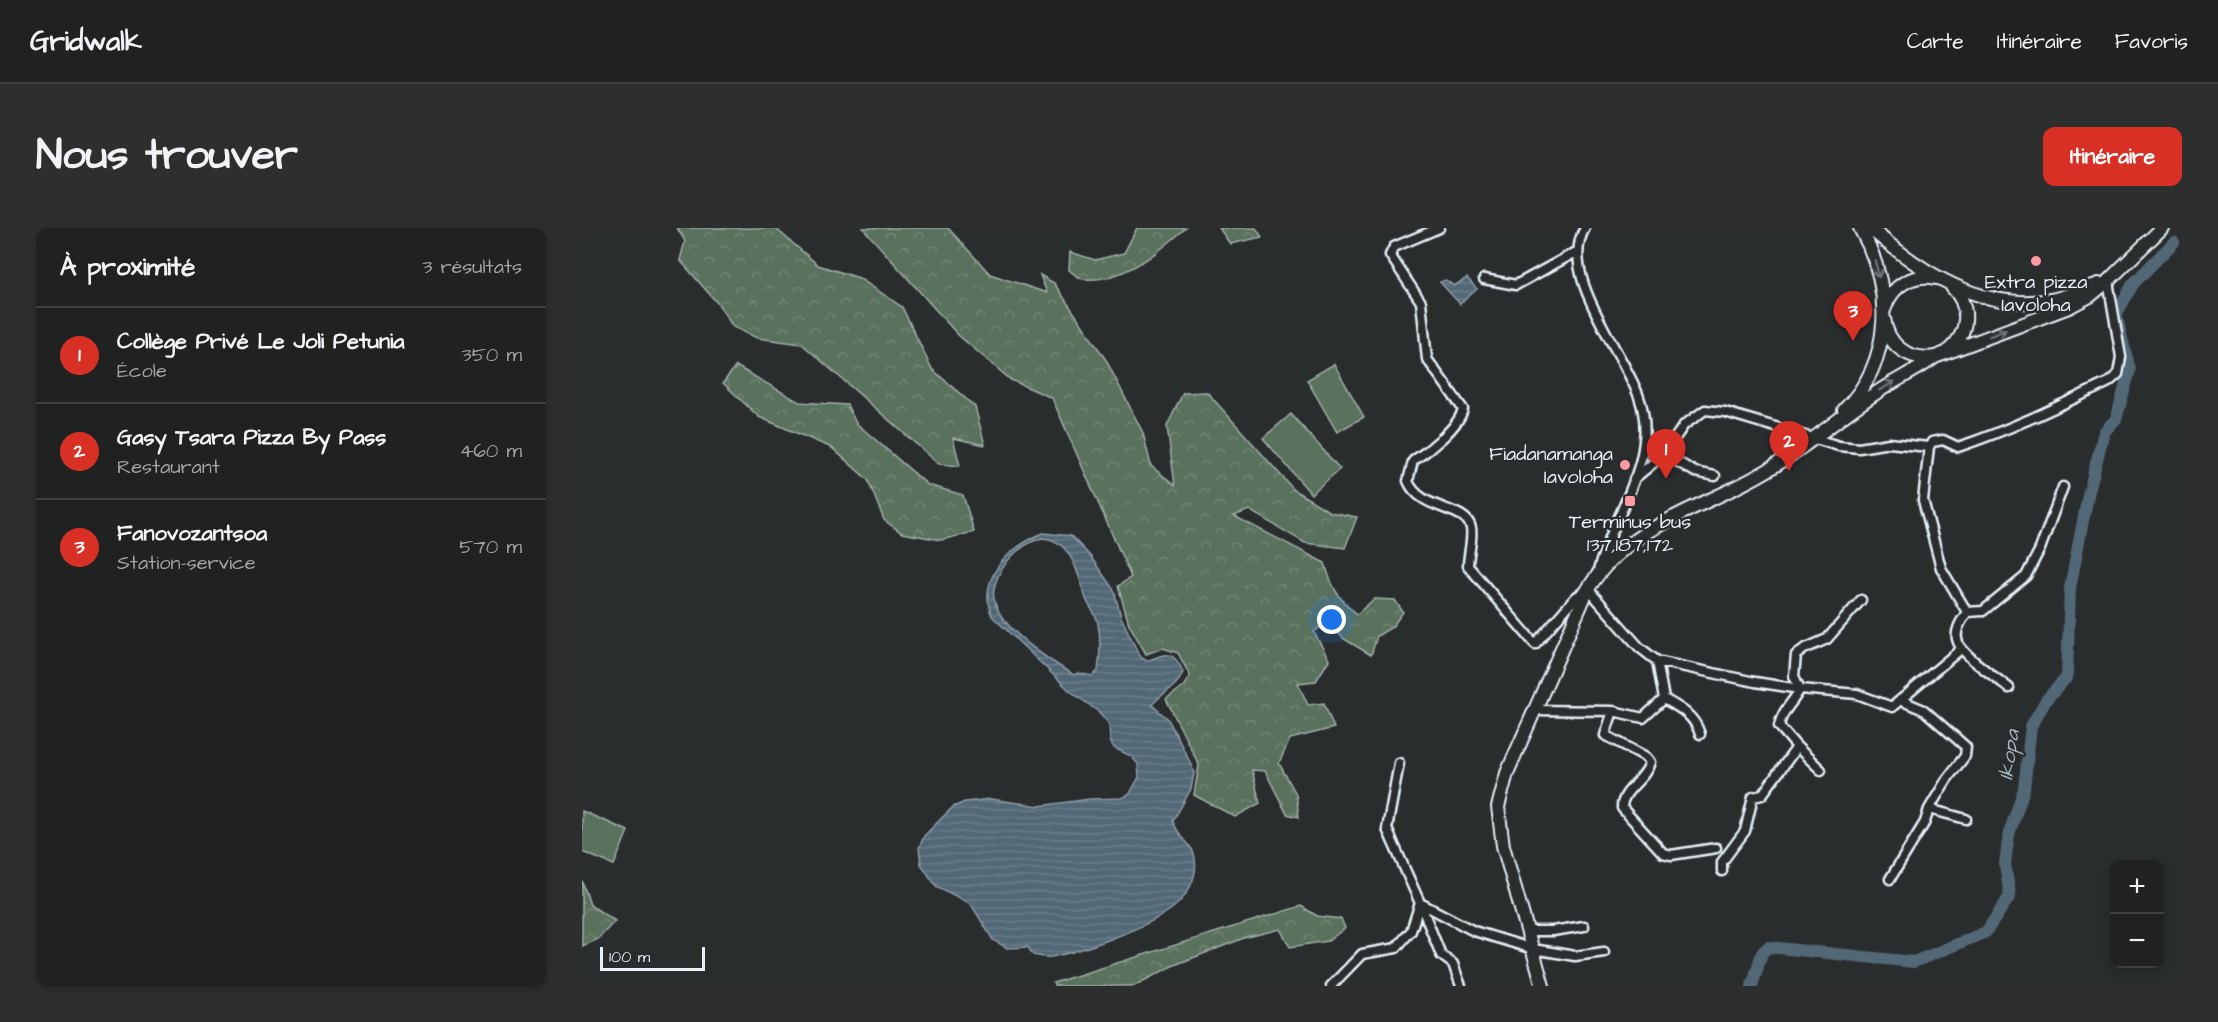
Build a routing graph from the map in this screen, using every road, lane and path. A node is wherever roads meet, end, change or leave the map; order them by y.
1 (1439, 228) edge
2 (1585, 228) edge
3 (1860, 228) edge
4 (1870, 228) edge
5 (2162, 228) edge
6 (1578, 251) junction
7 (1936, 278) junction
8 (1484, 279) dead end
9 (2108, 281) junction
10 (1949, 284) junction
11 (1884, 315) junction
12 (1939, 355) junction
13 (1817, 435) junction
14 (1929, 447) junction
15 (1664, 454) junction
16 (1715, 476) dead end
17 (1634, 479) junction
18 (2063, 488) dead end
19 (1597, 574) junction
20 (1588, 590) junction
21 (1861, 600) dead end
22 (1967, 612) junction
23 (1961, 649) junction
24 (1657, 662) junction
25 (2009, 687) dead end
26 (1800, 689) junction
27 (1664, 699) junction
28 (1900, 700) junction
29 (1534, 710) junction
30 (1613, 711) junction
31 (1700, 734) dead end
32 (1797, 747) junction
33 (1399, 763) dead end
34 (1821, 770) dead end
35 (1929, 809) junction
36 (1966, 819) dead end
37 (1716, 848) dead end
38 (1722, 871) dead end
39 (1890, 879) dead end
40 (1420, 903) junction
41 (1584, 926) dead end
42 (1527, 931) junction
43 (1533, 949) junction
44 (1604, 952) dead end
45 (1331, 986) edge
46 (1461, 986) edge
47 (1543, 986) edge

1 - 20 street
2 - 6 street
3 -> 11 main road
4 - 7 main road
5 - 9 main road
6 - 8 street
6 - 17 street
7 - 10 main road
7 - 11 main road
9 - 10 main road
12 -> 9 main road
9 - 14 street
10 - 12 main road
11 - 12 main road
11 - 13 main road
13 -> 12 main road
13 - 14 street
13 - 15 street
13 - 19 main road
14 - 22 street
15 - 16 street
15 - 17 street
17 - 19 street
18 - 22 street
19 - 20 main road
20 - 24 street
20 - 29 main road
21 - 26 street
22 - 23 street
23 - 25 street
23 - 28 street
24 - 26 street
24 - 27 street
26 - 28 street
26 - 32 street
27 - 30 street
27 - 31 street
28 - 35 street
29 - 30 street
29 - 42 main road
30 - 37 street
32 - 34 street
32 - 38 street
33 - 40 street
35 - 36 street
35 - 39 street
40 - 43 street
40 - 45 street
40 - 46 street
41 - 42 street
42 - 43 main road
43 - 44 street
43 - 47 main road

